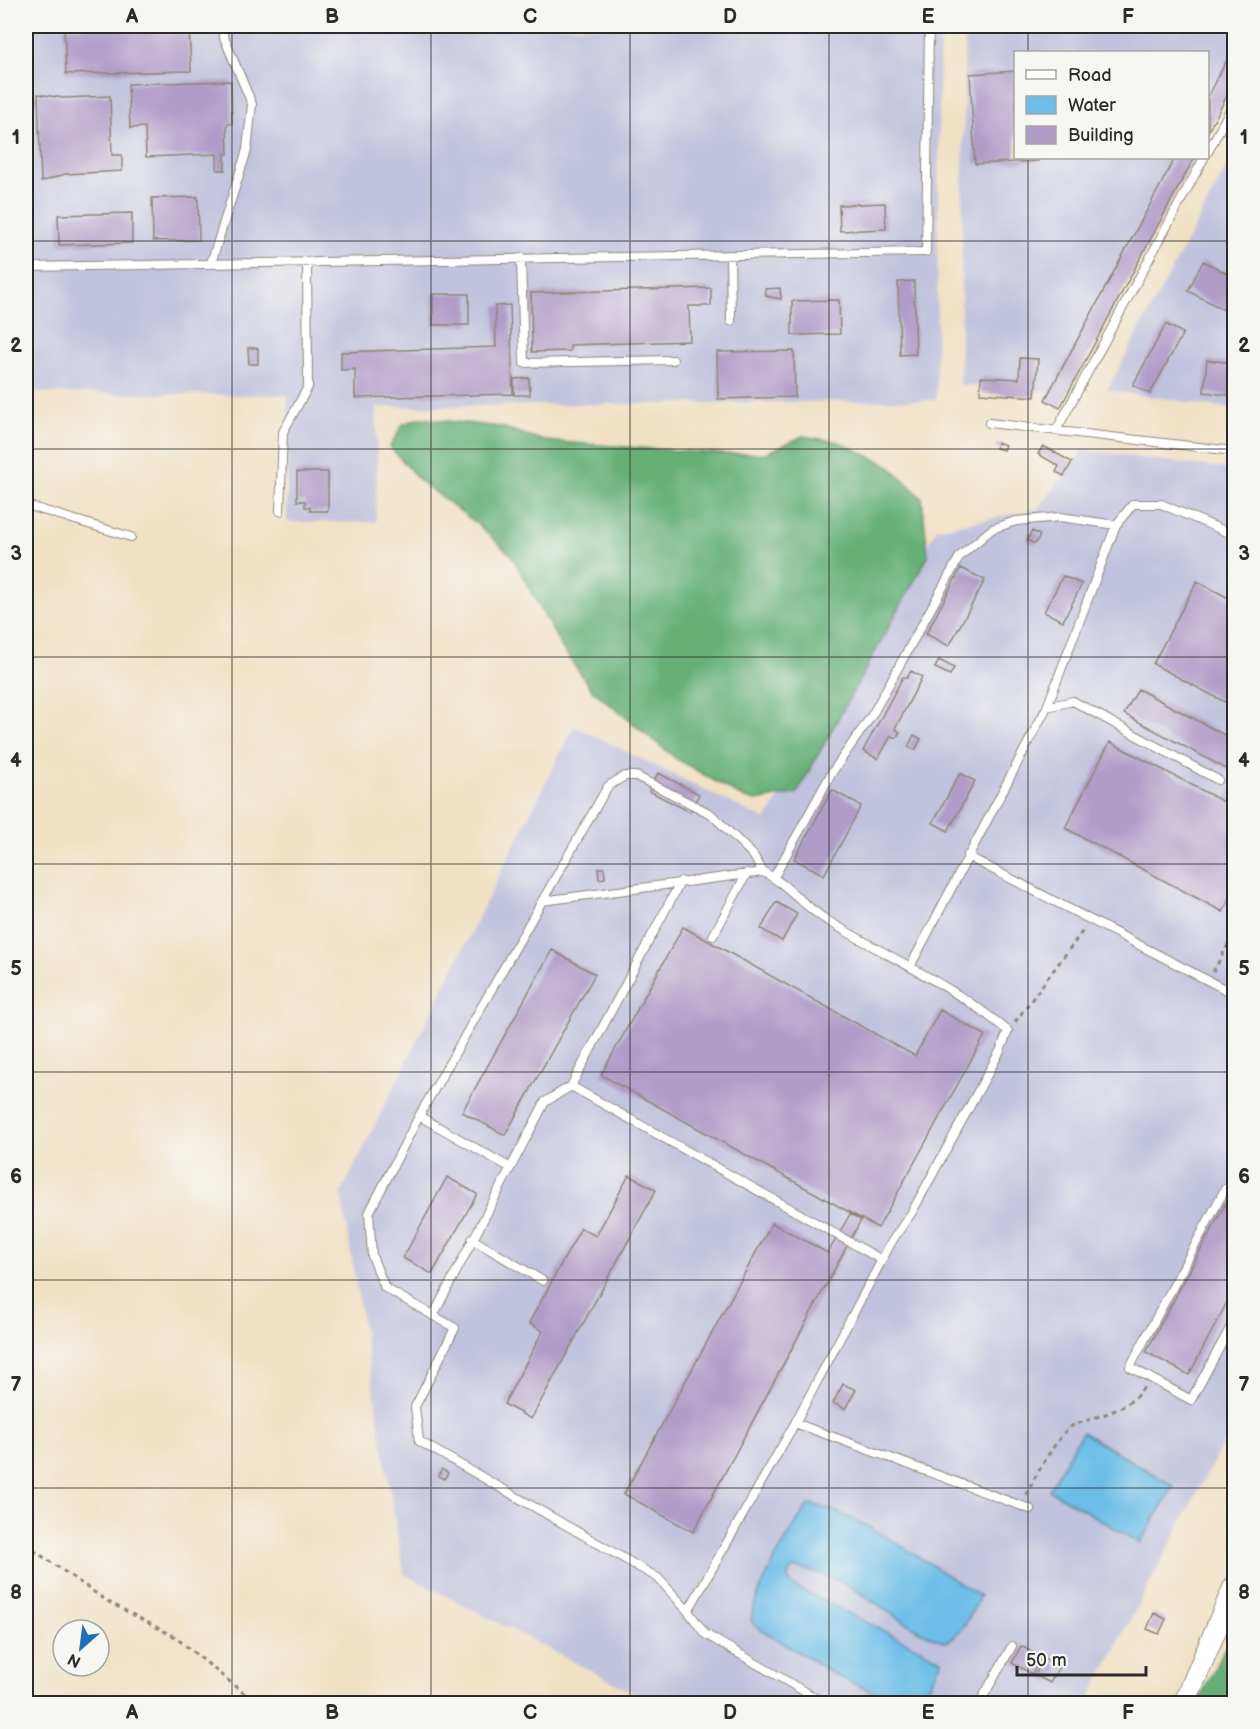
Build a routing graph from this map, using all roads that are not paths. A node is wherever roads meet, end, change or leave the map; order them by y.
1 (222, 26) edge
2 (929, 26) edge
3 (1234, 102) edge
4 (1209, 150) edge
5 (1203, 159) edge
6 (730, 255) junction
7 (521, 258) junction
8 (307, 261) junction
9 (211, 263) junction
10 (26, 267) edge
11 (731, 321) dead end
12 (673, 360) dead end
13 (989, 423) dead end
14 (1057, 429) junction
15 (1234, 451) edge
16 (26, 506) edge
17 (280, 511) dead end
18 (1116, 525) junction
19 (1234, 535) edge
20 (131, 537) dead end
21 (1047, 707) junction
22 (1218, 780) dead end
23 (967, 856) junction
24 (763, 872) junction
25 (747, 873) junction
26 (774, 877) junction
27 (681, 881) junction
28 (542, 901) junction
29 (712, 936) dead end
30 (911, 965) junction
31 (1234, 994) edge
32 (571, 1086) junction
33 (419, 1116) junction
34 (509, 1167) junction
35 (1234, 1194) edge
36 (472, 1239) junction
37 (882, 1260) junction
38 (543, 1281) dead end
39 (433, 1316) junction
40 (1234, 1321) edge
41 (795, 1423) junction
42 (1030, 1509) dead end
43 (1234, 1587) edge
44 (688, 1611) junction
45 (1012, 1646) dead end
46 (826, 1704) edge
47 (980, 1704) edge
48 (1184, 1704) edge

1 - 9 lane
2 - 6 lane
3 - 4 lane
5 - 14 lane
6 - 7 lane
6 - 11 lane
7 - 8 lane
7 - 12 lane
8 - 9 lane
8 - 17 lane
9 - 10 lane
13 - 14 lane
14 - 15 lane
16 - 20 lane
18 - 19 lane
18 - 21 lane
18 - 26 lane
21 - 22 lane
21 - 23 lane
23 - 30 lane
23 - 31 lane
24 - 25 lane
24 - 26 lane
24 - 28 lane
25 - 27 lane
25 - 29 lane
26 - 30 lane
27 - 28 lane
27 - 32 lane
28 - 33 lane
30 - 37 lane
32 - 34 lane
32 - 37 lane
33 - 34 lane
33 - 39 lane
34 - 36 lane
35 - 40 lane
36 - 38 lane
36 - 39 lane
37 - 41 lane
39 - 44 lane
41 - 42 lane
41 - 44 lane
43 - 48 street
44 - 46 lane
45 - 47 lane

